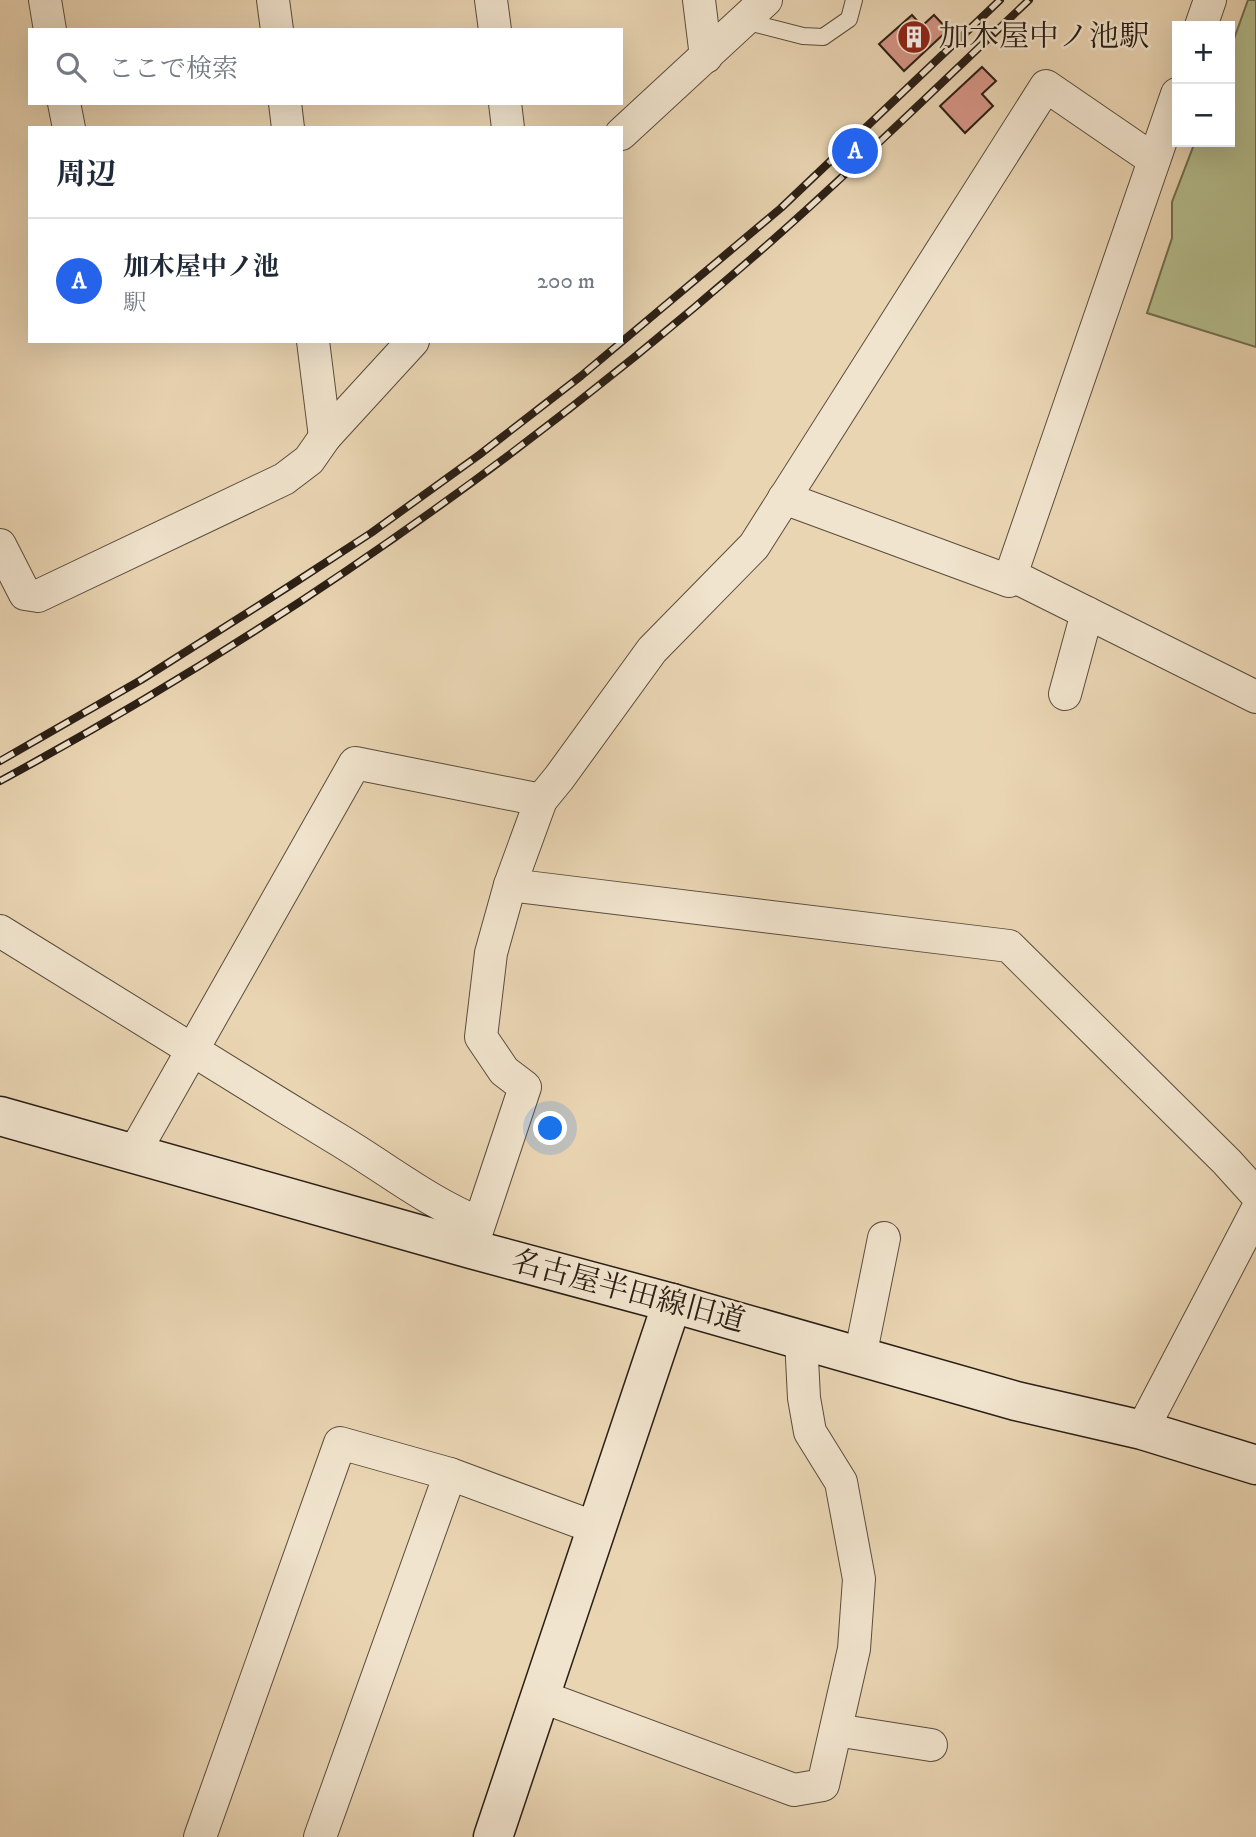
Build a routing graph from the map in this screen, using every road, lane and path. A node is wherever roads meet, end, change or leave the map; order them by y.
1 (45, 0) edge
2 (273, 0) edge
3 (491, 0) edge
4 (699, 0) edge
5 (854, 0) edge
6 (1210, 0) edge
7 (755, 11) edge
8 (1203, 21) edge
9 (50, 28) edge
10 (277, 28) edge
11 (495, 28) edge
12 (706, 57) junction
13 (64, 105) edge
14 (285, 105) edge
15 (505, 105) edge
16 (1172, 108) edge
17 (69, 126) edge
18 (288, 126) edge
19 (508, 126) edge
20 (623, 132) edge
21 (1154, 160) junction
22 (313, 343) edge
23 (412, 343) edge
24 (325, 437) junction
25 (784, 498) junction
26 (0, 545) edge
27 (1009, 580) dead end
28 (1087, 612) junction
29 (1065, 694) dead end
30 (1256, 697) edge
31 (541, 800) junction
32 (510, 885) junction
33 (0, 931) edge
34 (191, 1050) junction
35 (0, 1116) edge
36 (134, 1153) junction
37 (1256, 1194) edge
38 (1256, 1212) edge
39 (475, 1236) junction
40 (884, 1238) dead end
41 (672, 1303) junction
42 (801, 1339) junction
43 (860, 1356) junction
44 (1142, 1430) junction
45 (1256, 1465) edge
46 (450, 1474) junction
47 (596, 1528) junction
48 (540, 1696) junction
49 (836, 1730) junction
50 (931, 1745) dead end
51 (200, 1837) edge
52 (320, 1837) edge
53 (493, 1837) edge

1 - 9 street
2 - 10 street
3 - 11 street
4 - 12 street
5 - 7 lane
6 - 8 street
7 - 12 street
12 - 20 street
13 - 17 street
14 - 18 street
15 - 19 street
16 - 21 street
21 - 25 street
21 - 28 street
22 - 24 street
23 - 24 street
24 - 26 street
25 - 27 street
25 - 31 street
28 - 29 street
28 - 30 street
31 - 32 street
31 - 34 street
32 - 37 street
32 - 39 street
33 - 34 street
34 - 36 street
34 - 39 street
35 - 36 street, 名古屋半田線旧道
36 - 39 street, 名古屋半田線旧道
38 - 44 street
39 - 41 street, 名古屋半田線旧道
40 - 43 street
41 - 42 street, 名古屋半田線旧道
41 - 47 street
42 - 43 street, 名古屋半田線旧道
42 - 49 street
43 - 44 street, 名古屋半田線旧道
44 - 45 street, 名古屋半田線旧道
46 - 47 street
46 - 51 street
46 - 52 street
47 - 48 street
48 - 49 street
48 - 53 street
49 - 50 street

